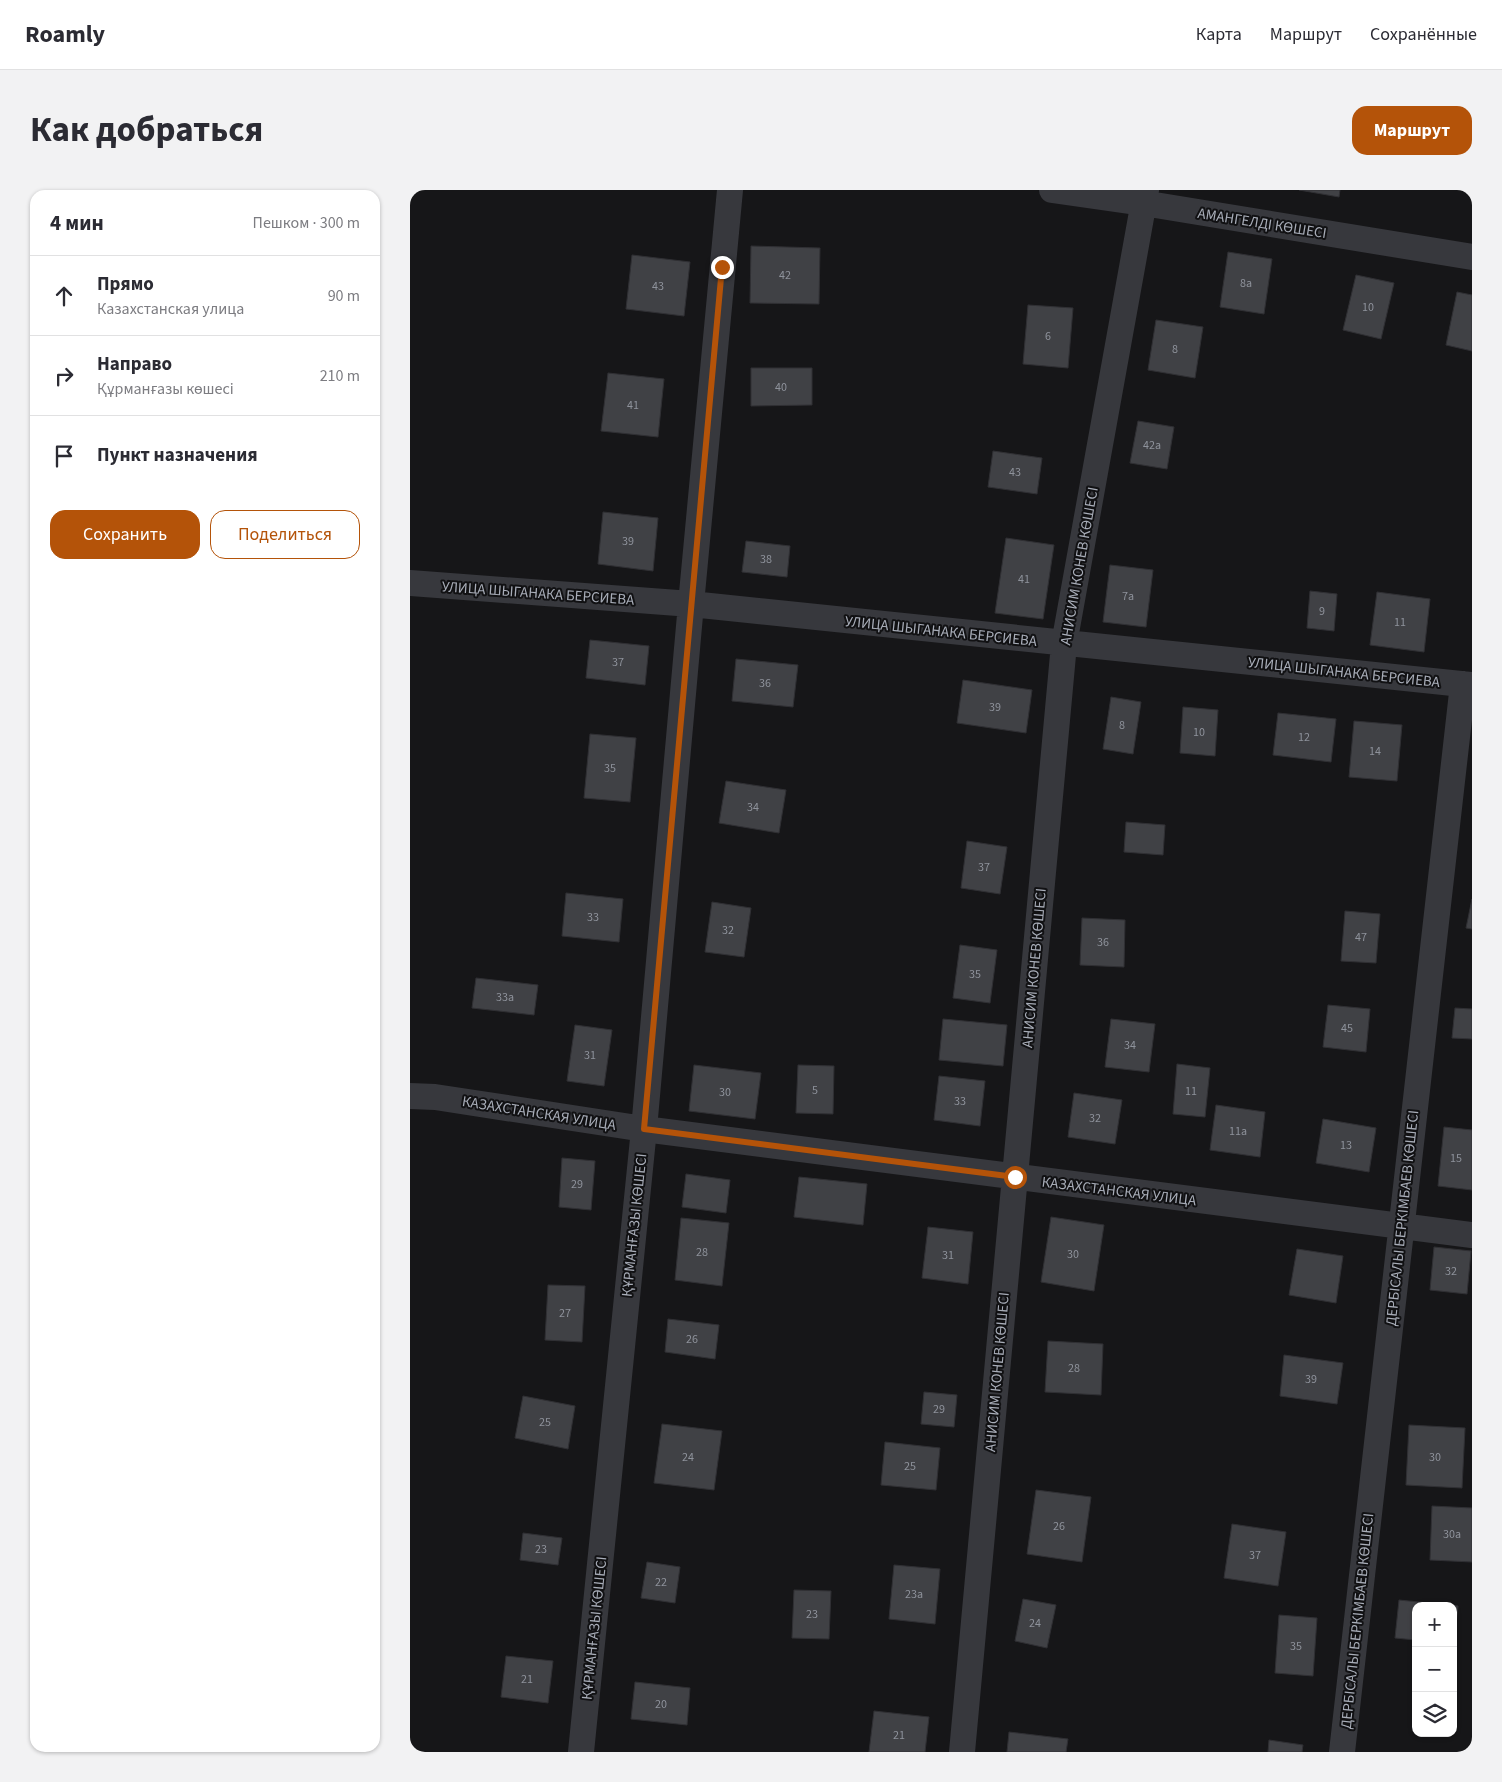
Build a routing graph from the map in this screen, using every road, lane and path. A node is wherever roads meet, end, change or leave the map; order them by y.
1 (730, 190) edge
2 (1052, 190) edge
3 (1144, 197) edge
4 (1472, 257) edge
5 (410, 583) edge
6 (691, 604) junction
7 (1064, 644) junction
8 (1467, 685) edge
9 (410, 1096) edge
10 (644, 1129) junction
11 (1015, 1177) junction
12 (1401, 1227) junction
13 (1472, 1235) edge
14 (581, 1752) edge
15 (962, 1752) edge
16 (1342, 1752) edge

1 - 6 street, ҚҰРМАНҒАЗЫ КӨШЕСІ
2 - 3 street, АМАНГЕЛДІ КӨШЕСІ
3 - 4 street, АМАНГЕЛДІ КӨШЕСІ
3 - 7 street, АНИСИМ КОНЕВ КӨШЕСІ
5 - 6 street, УЛИЦА ШЫГАНАКА БЕРСИЕВА
6 - 7 street, УЛИЦА ШЫГАНАКА БЕРСИЕВА
6 - 10 street, ҚҰРМАНҒАЗЫ КӨШЕСІ
7 - 8 street, УЛИЦА ШЫГАНАКА БЕРСИЕВА
7 - 11 street, АНИСИМ КОНЕВ КӨШЕСІ
8 - 12 street, ДЕРБІСАЛЫ БЕРКІМБАЕВ КӨШЕСІ
9 - 10 street, КАЗАХСТАНСКАЯ УЛИЦА
10 - 11 street, КАЗАХСТАНСКАЯ УЛИЦА
10 - 14 street, ҚҰРМАНҒАЗЫ КӨШЕСІ
11 - 12 street, КАЗАХСТАНСКАЯ УЛИЦА
11 - 15 street, АНИСИМ КОНЕВ КӨШЕСІ
12 - 13 street, КАЗАХСТАНСКАЯ УЛИЦА
12 - 16 street, ДЕРБІСАЛЫ БЕРКІМБАЕВ КӨШЕСІ

